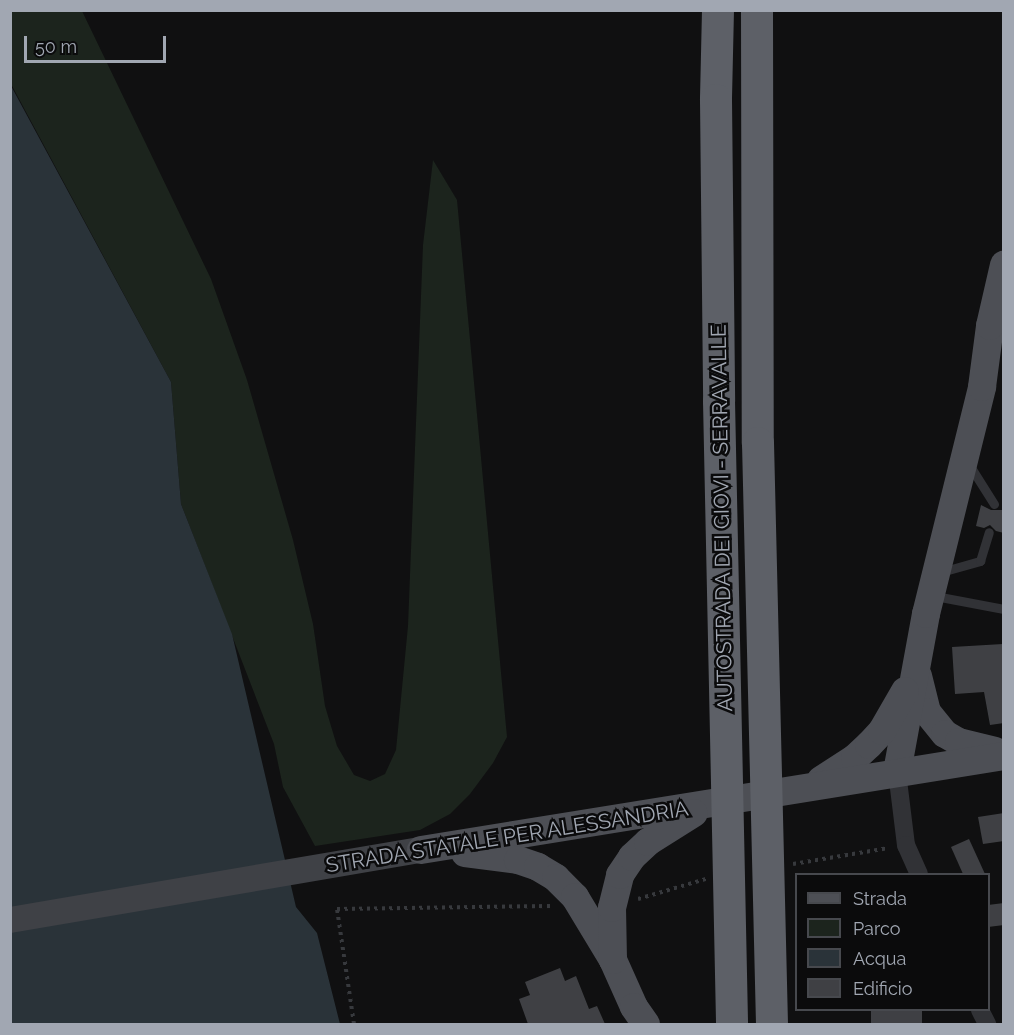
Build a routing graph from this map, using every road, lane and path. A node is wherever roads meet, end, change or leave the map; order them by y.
1 (718, 10) edge
2 (757, 10) edge
3 (1004, 265) edge
4 (1004, 337) edge
5 (982, 387) junction
6 (965, 457) junction
7 (994, 504) dead end
8 (989, 532) dead end
9 (933, 584) junction
10 (1004, 609) edge
11 (917, 668) junction
12 (1004, 754) edge
13 (897, 772) junction
14 (810, 786) junction
15 (710, 804) junction
16 (421, 850) junction
17 (919, 873) edge
18 (555, 906) dead end
19 (10, 920) edge
20 (613, 960) junction
21 (354, 1024) edge
22 (646, 1024) edge
23 (732, 1024) edge
24 (772, 1024) edge

1 - 23 highway, AUTOSTRADA DEI GIOVI - SERRAVALLE
2 - 24 highway, AUTOSTRADA DEI GIOVI - SERRAVALLE
3 - 5 main road
4 - 5 main road
5 - 6 main road
6 - 7 lane
6 - 9 main road
8 - 9 lane
9 - 10 lane
9 - 11 main road
11 - 12 main road
11 - 13 main road
11 - 14 main road
12 - 13 main road, STRADA STATALE PER ALESSANDRIA
13 - 14 main road, STRADA STATALE PER ALESSANDRIA
13 - 17 street
14 - 15 main road, STRADA STATALE PER ALESSANDRIA
15 - 16 main road, STRADA STATALE PER ALESSANDRIA
15 - 20 main road
16 - 19 main road, STRADA STATALE PER ALESSANDRIA
16 - 20 main road
18 - 21 path
20 - 22 main road

